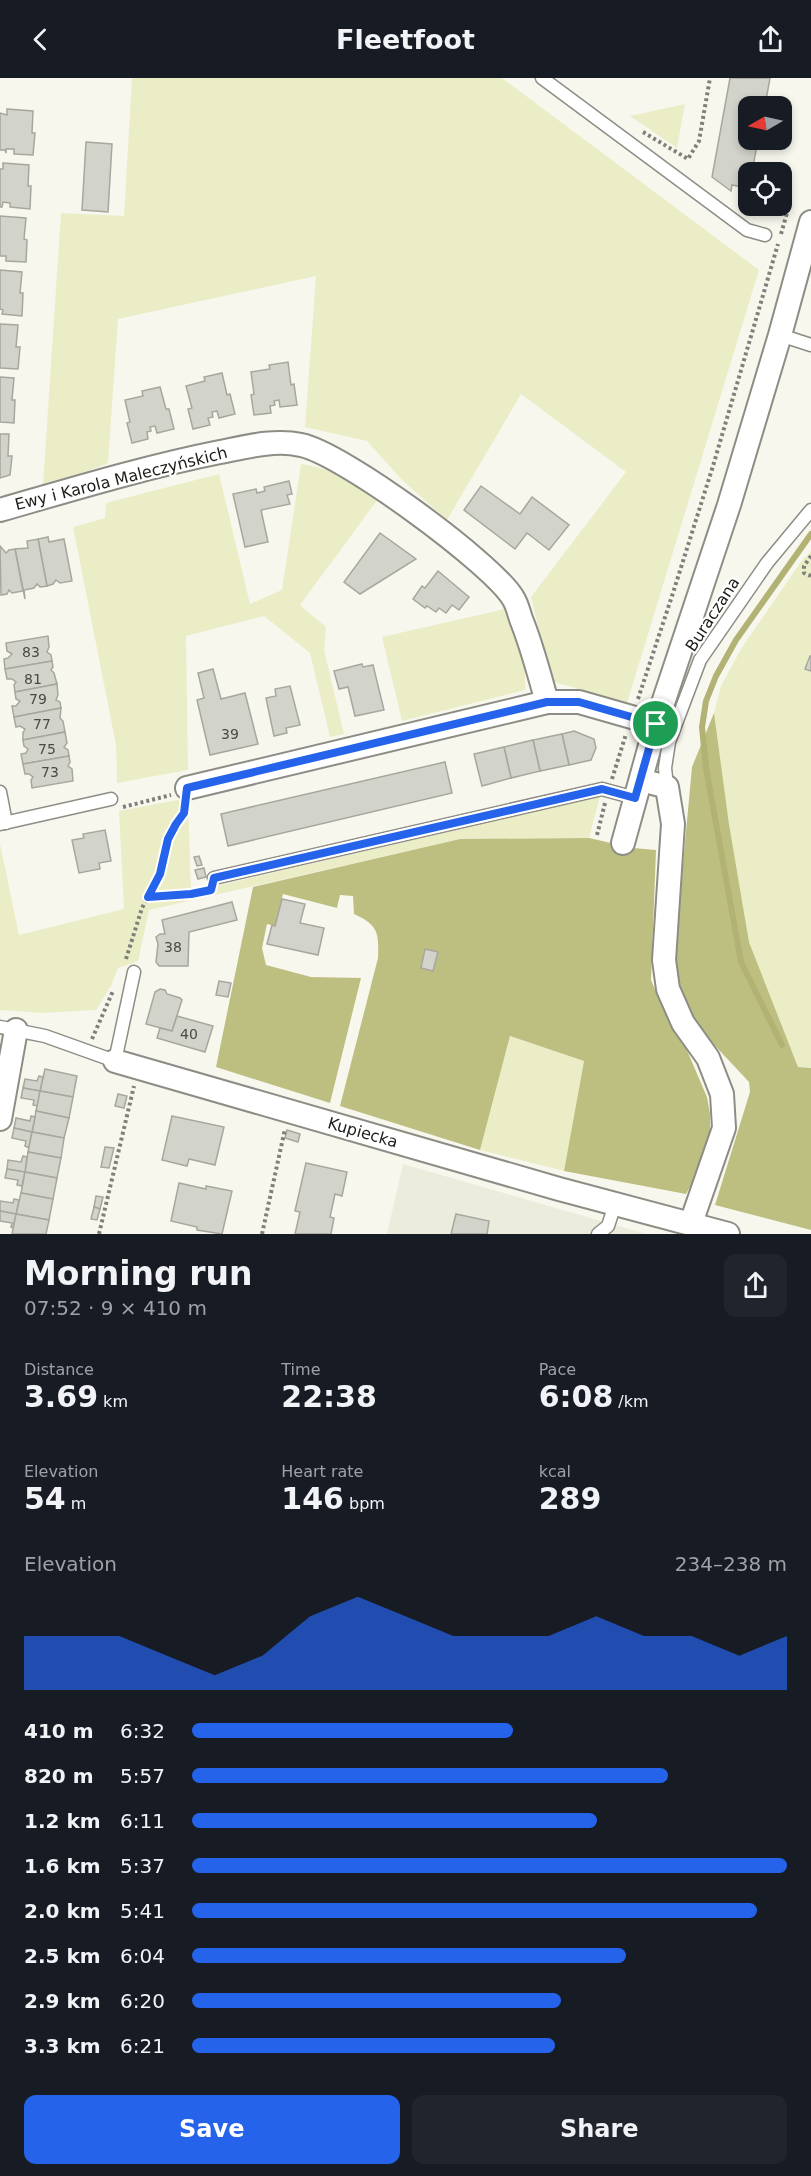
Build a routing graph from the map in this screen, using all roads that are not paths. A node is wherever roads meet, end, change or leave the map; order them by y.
1 (542, 78) edge
2 (811, 222) edge
3 (765, 235) dead end
4 (780, 335) junction
5 (811, 345) edge
6 (0, 510) edge
7 (811, 510) edge
8 (547, 702) junction
9 (656, 724) junction
10 (667, 787) junction
11 (187, 788) road end
12 (638, 789) junction
13 (0, 792) edge
14 (114, 803) road end
15 (3, 823) edge
16 (623, 843) dead end
17 (214, 878) road end
18 (134, 972) dead end
19 (8, 1029) edge
20 (115, 1061) junction
21 (0, 1119) edge
22 (615, 1204) junction
23 (691, 1224) junction
24 (598, 1234) edge
25 (728, 1234) edge

1 - 3 lane
2 - 4 street
4 - 5 lane
4 - 9 street
6 - 8 street, Ewy i Karola Maleczyńskich
7 - 10 lane, Buraczana
8 - 9 street
8 - 11 street
9 - 12 street
10 - 12 street
10 - 23 street
12 - 16 street
12 - 17 lane
13 - 15 lane
14 - 15 lane
18 - 20 lane
19 - 20 lane, Kupiecka
19 - 21 street
20 - 22 street, Kupiecka
22 - 23 street, Kupiecka
22 - 24 lane
23 - 25 street, Kupiecka

